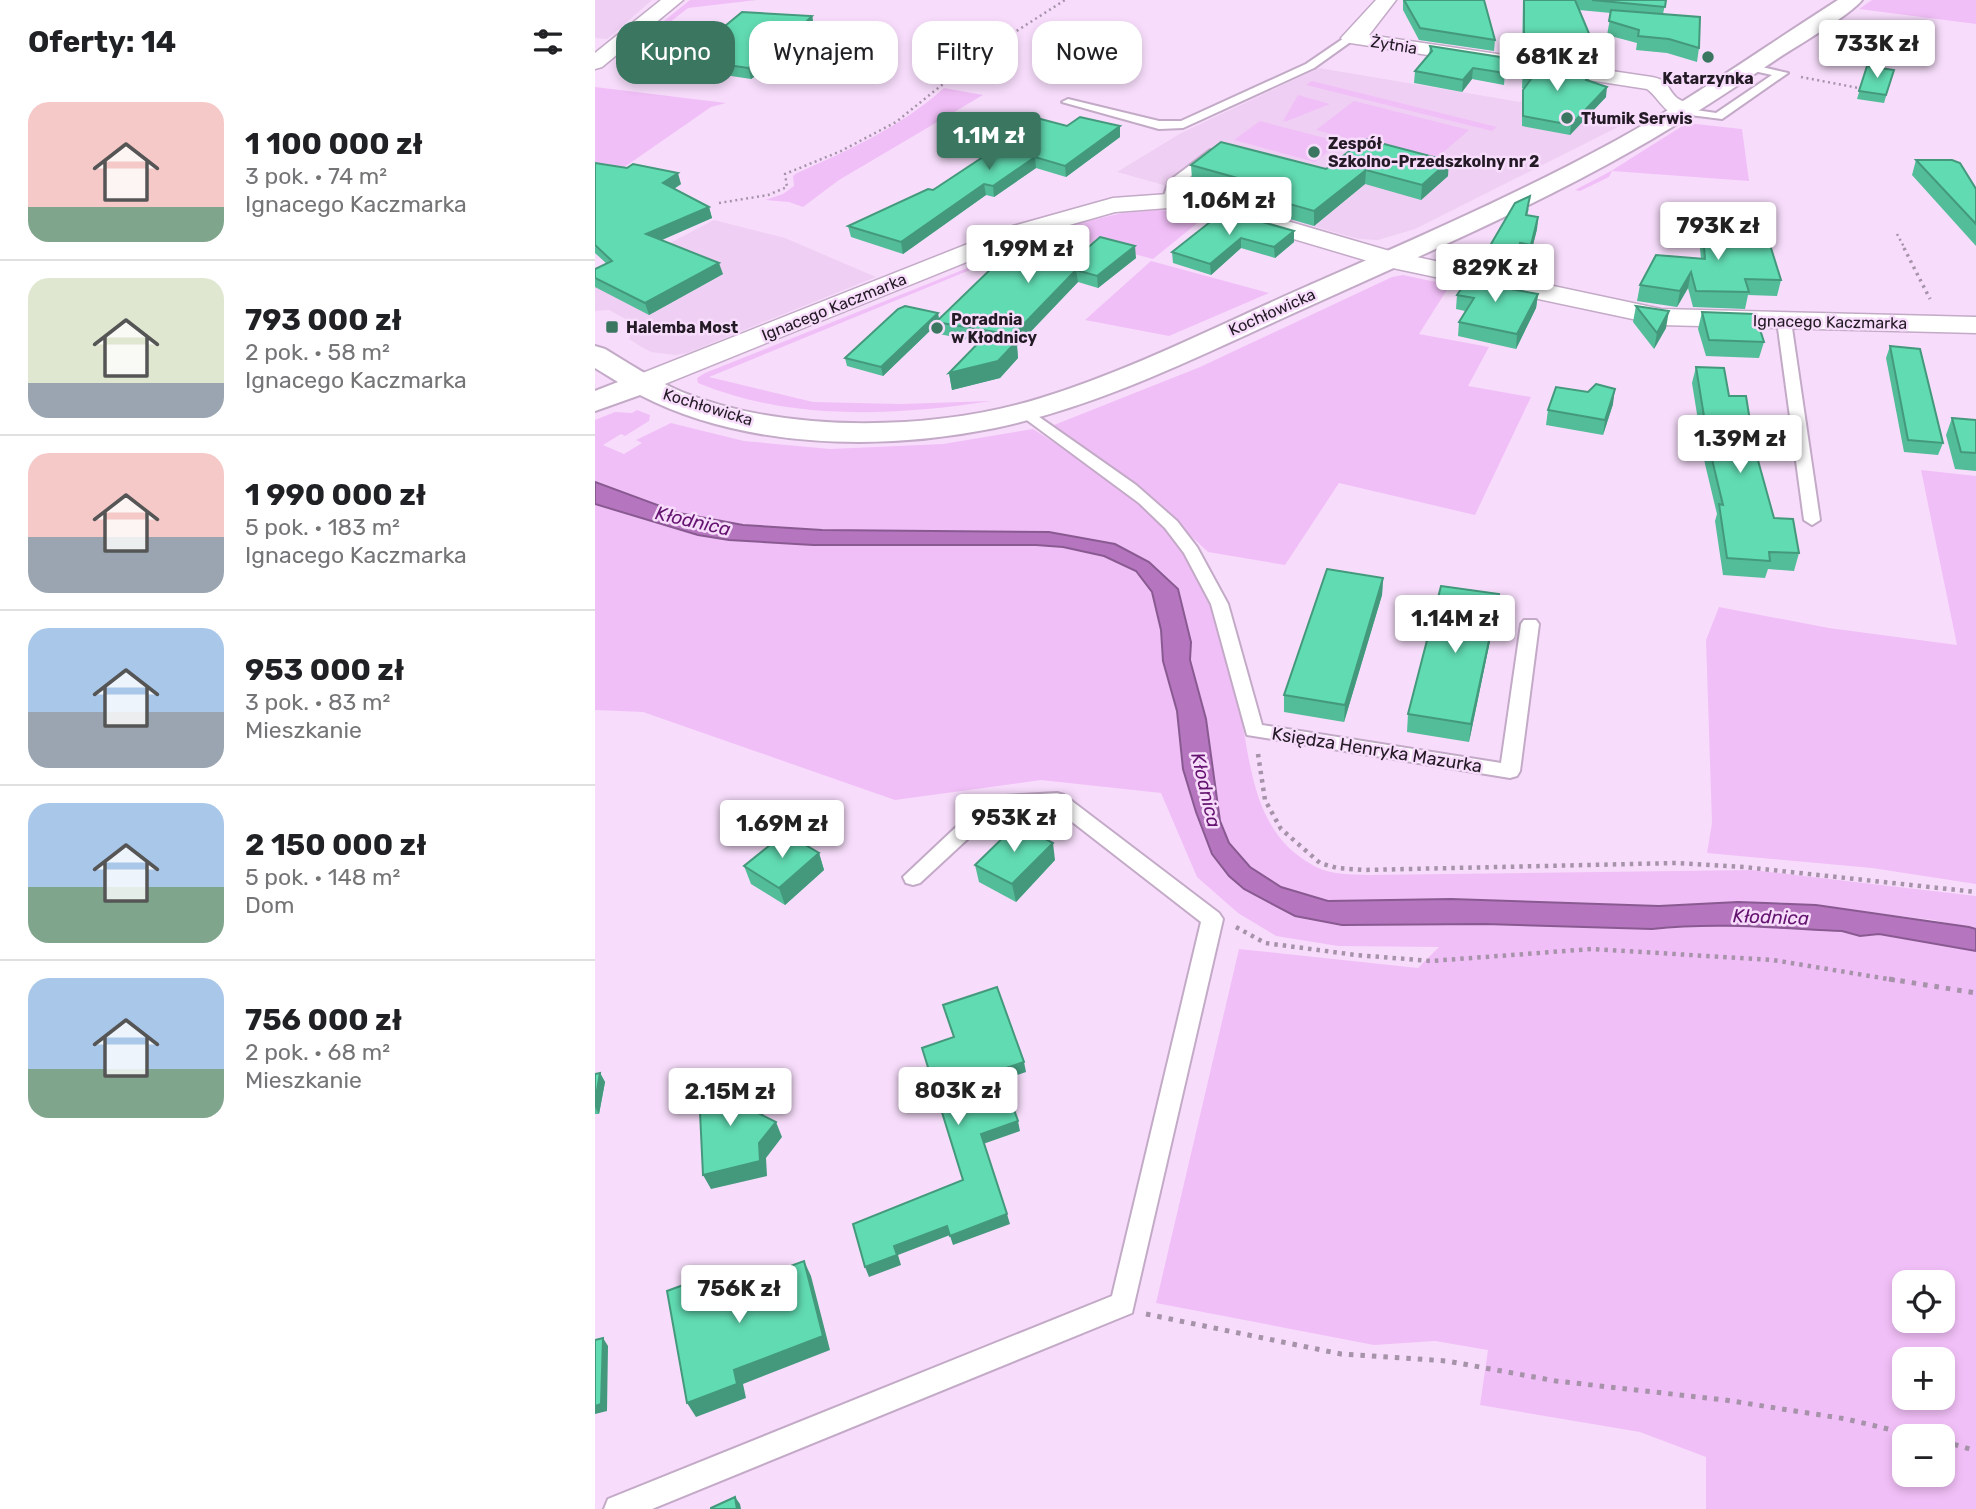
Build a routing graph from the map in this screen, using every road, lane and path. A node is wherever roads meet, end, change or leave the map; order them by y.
1 (673, 0) edge
2 (1065, 0) edge
3 (1386, 0) edge
4 (1852, 0) edge
5 (1351, 38) junction
6 (595, 63) edge
7 (1749, 67) junction
8 (1829, 82) dead end
9 (1867, 89) edge
10 (1068, 102) dead end
11 (1684, 110) junction
12 (1223, 149) edge
13 (1168, 201) junction
14 (719, 203) dead end
15 (1897, 234) dead end
16 (1388, 259) junction
17 (1784, 321) junction
18 (1943, 325) junction
19 (1976, 325) edge
20 (595, 355) edge
21 (639, 384) junction
22 (595, 402) edge
23 (1025, 412) junction
24 (1812, 520) dead end
25 (1529, 624) dead end
26 (1254, 730) junction
27 (913, 877) dead end
28 (1976, 892) edge
29 (1212, 919) junction
30 (1976, 993) edge
31 (1123, 1304) junction
32 (1892, 1430) edge
33 (1955, 1445) edge
34 (1976, 1451) edge
35 (618, 1509) edge

1 - 6 street
2 - 14 path
3 - 5 street, Żytnia
4 - 7 street, Kochłowicka
5 - 10 lane
5 - 11 street, Żytnia
7 - 11 street, Kochłowicka
7 - 11 lane
8 - 9 path
11 - 16 street, Kochłowicka
12 - 13 lane
13 - 16 street, Ignacego Kaczmarka
13 - 21 street, Ignacego Kaczmarka
15 - 18 path
16 - 17 street, Ignacego Kaczmarka
16 - 23 street, Kochłowicka
17 - 18 street, Ignacego Kaczmarka
17 - 24 lane
18 - 19 street, Ignacego Kaczmarka
20 - 21 street, Kochłowicka
21 - 22 street
21 - 23 street, Kochłowicka
23 - 26 lane, Księdza Henryka Mazurka
25 - 26 lane, Księdza Henryka Mazurka
26 - 28 path
27 - 29 lane
29 - 30 path
29 - 31 lane
31 - 32 path
31 - 35 lane
33 - 34 path

